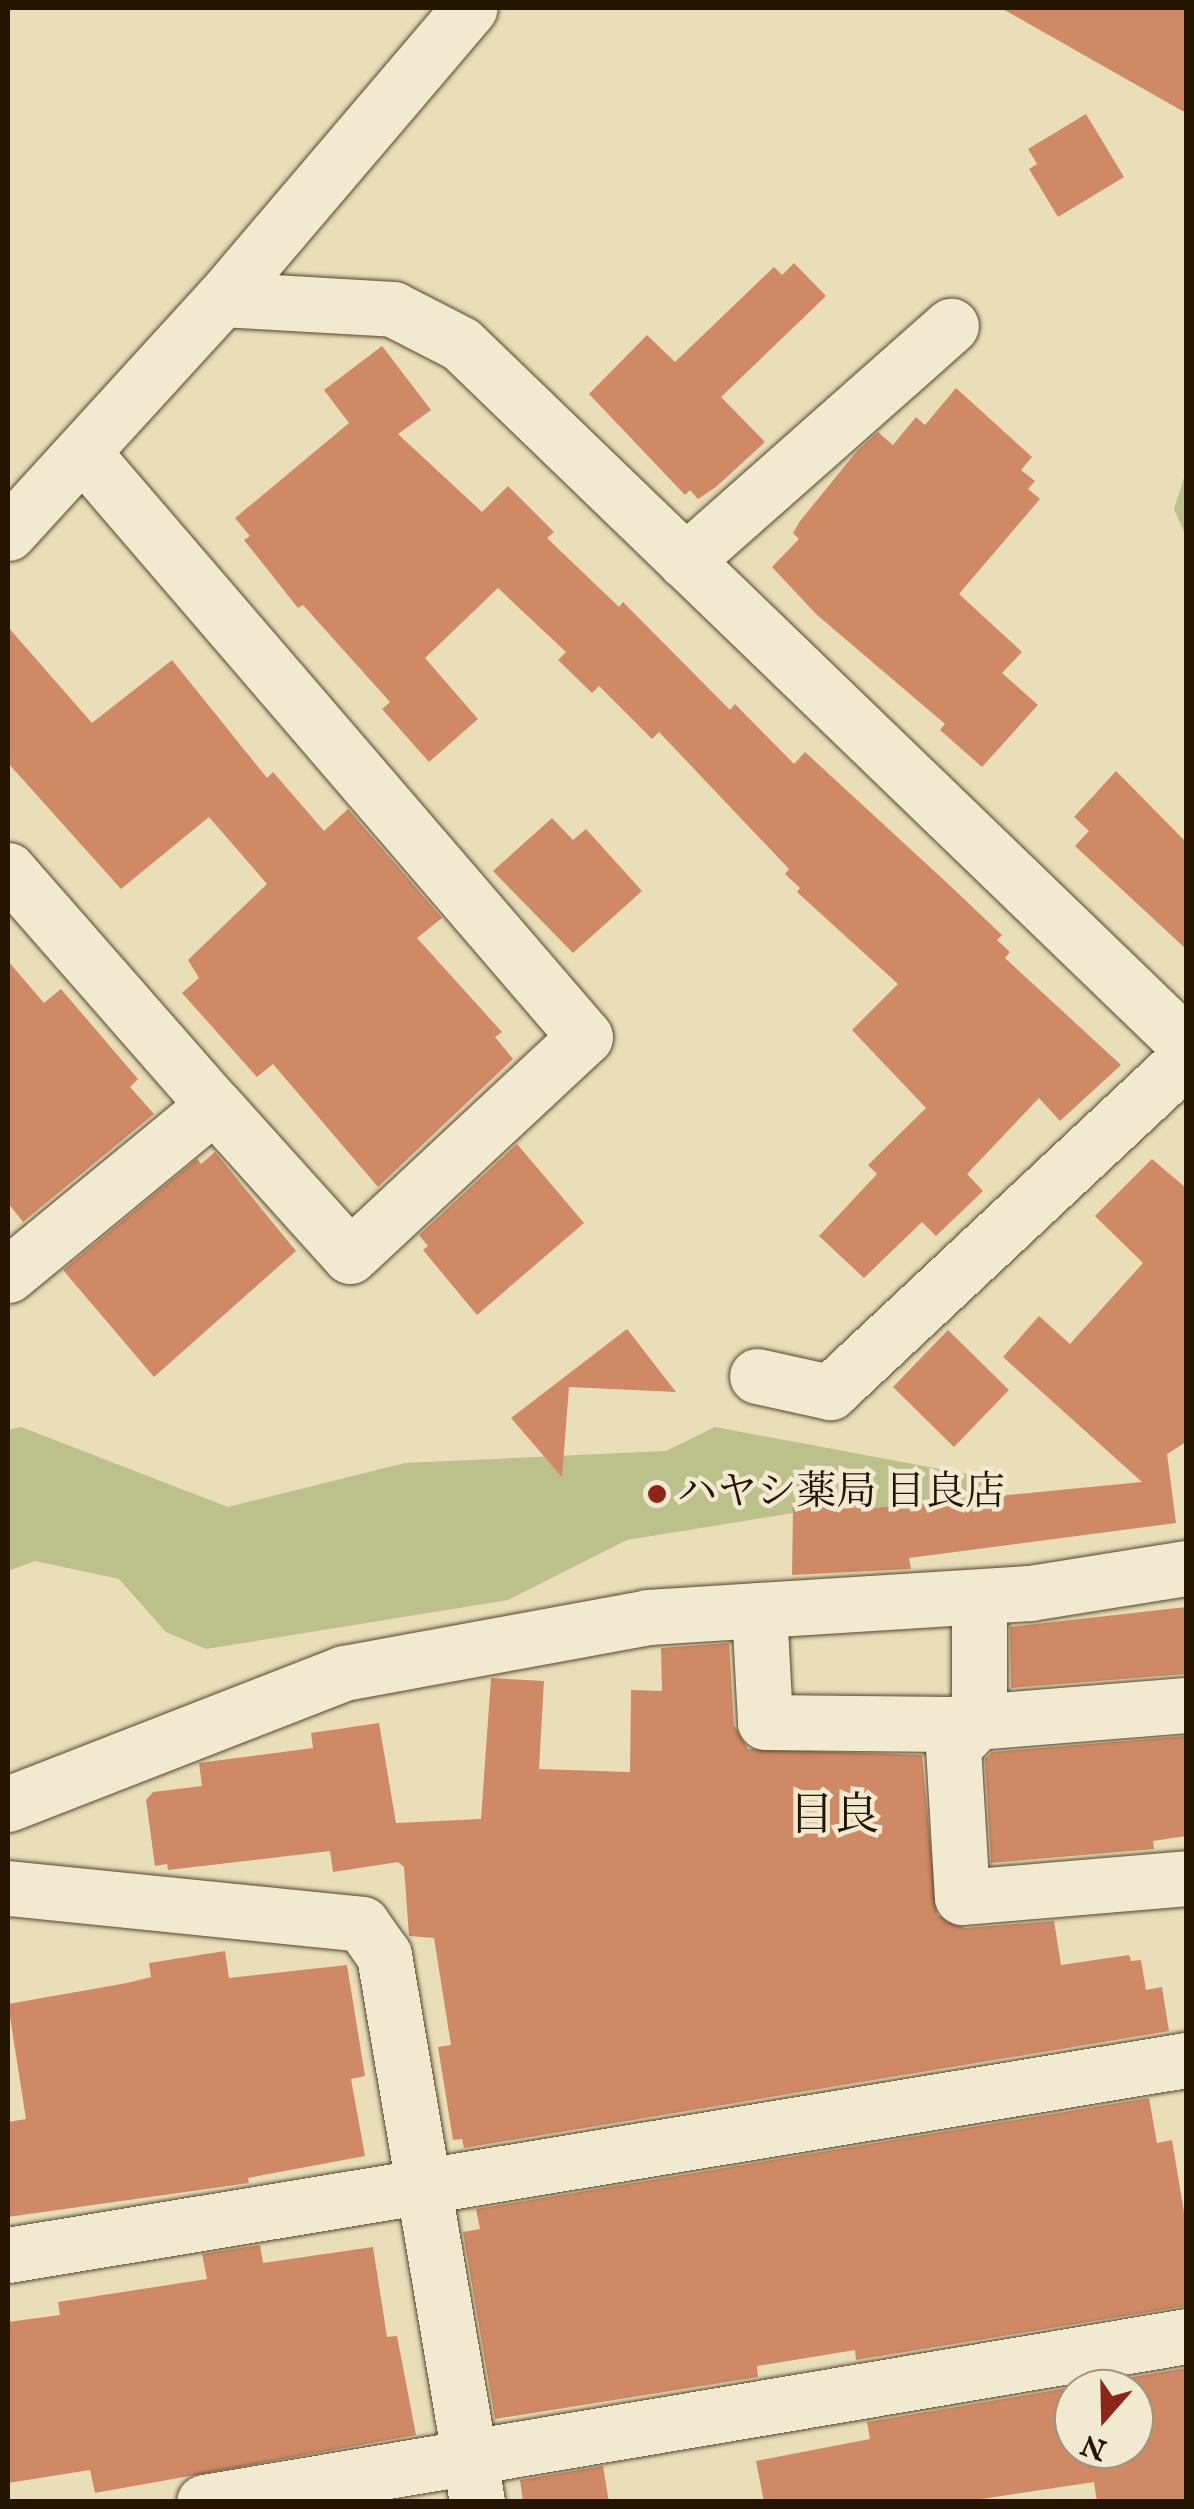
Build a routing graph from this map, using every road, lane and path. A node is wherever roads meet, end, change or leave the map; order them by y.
1 (470, 8) edge
2 (222, 299) junction
3 (951, 326) dead end
4 (84, 454) junction
5 (8, 534) edge
6 (685, 561) junction
7 (8, 870) edge
8 (1186, 1044) edge
9 (1186, 1059) edge
10 (214, 1105) junction
11 (8, 1275) edge
12 (758, 1376) dead end
13 (1186, 1568) edge
14 (979, 1597) junction
15 (758, 1610) junction
16 (1186, 1705) edge
17 (979, 1720) junction
18 (8, 1804) edge
19 (1186, 1878) edge
20 (8, 1888) edge
21 (1186, 2060) edge
22 (421, 2185) junction
23 (8, 2255) edge
24 (1186, 2336) edge
25 (472, 2479) edge
26 (204, 2502) edge

1 - 2 street
2 - 4 street
2 - 6 street
3 - 6 street
4 - 5 street
4 - 10 street
6 - 8 street
7 - 10 street
9 - 12 street
10 - 11 street
13 - 14 street
14 - 15 street
14 - 17 street
15 - 17 street
15 - 18 street
16 - 17 street
17 - 19 street
20 - 22 street
21 - 22 street
22 - 23 street
22 - 25 street
24 - 25 street
25 - 26 street

